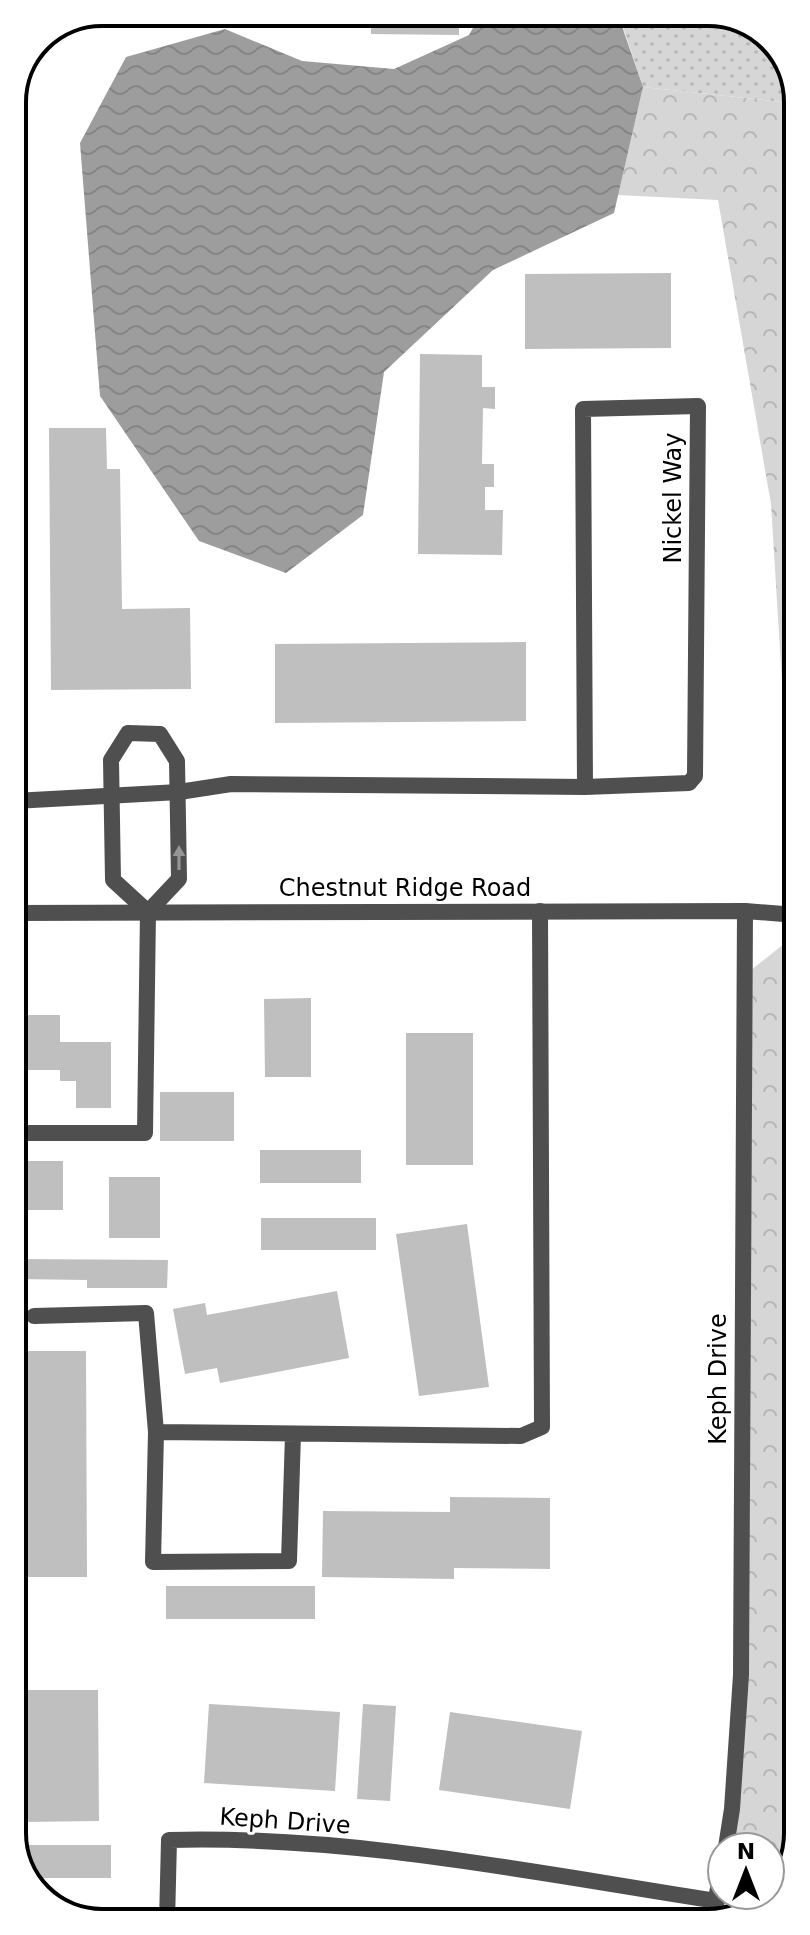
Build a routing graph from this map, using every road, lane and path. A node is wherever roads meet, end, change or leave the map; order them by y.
1 (585, 787) junction
2 (179, 792) junction
3 (114, 797) junction
4 (26, 801) edge
5 (540, 911) junction
6 (745, 911) junction
7 (148, 912) junction
8 (26, 913) edge
9 (784, 914) edge
10 (26, 1133) edge
11 (34, 1316) dead end
12 (156, 1432) junction
13 (293, 1434) junction
14 (729, 1831) edge
15 (706, 1899) edge
16 (167, 1909) edge

1 - 1 street, Nickel Way
1 - 2 street, Nickel Way
2 - 3 street, Nickel Way
2 - 3 street
7 -> 2 street
3 - 4 street, Nickel Way
3 - 7 street
5 - 6 street, Chestnut Ridge Road
5 - 7 street, Chestnut Ridge Road
5 - 13 street
6 - 9 street, Chestnut Ridge Road
6 - 14 street, Keph Drive
7 - 8 street, Chestnut Ridge Road
7 - 10 street
11 - 12 street
12 - 13 street
12 - 13 street
15 - 16 street, Keph Drive

